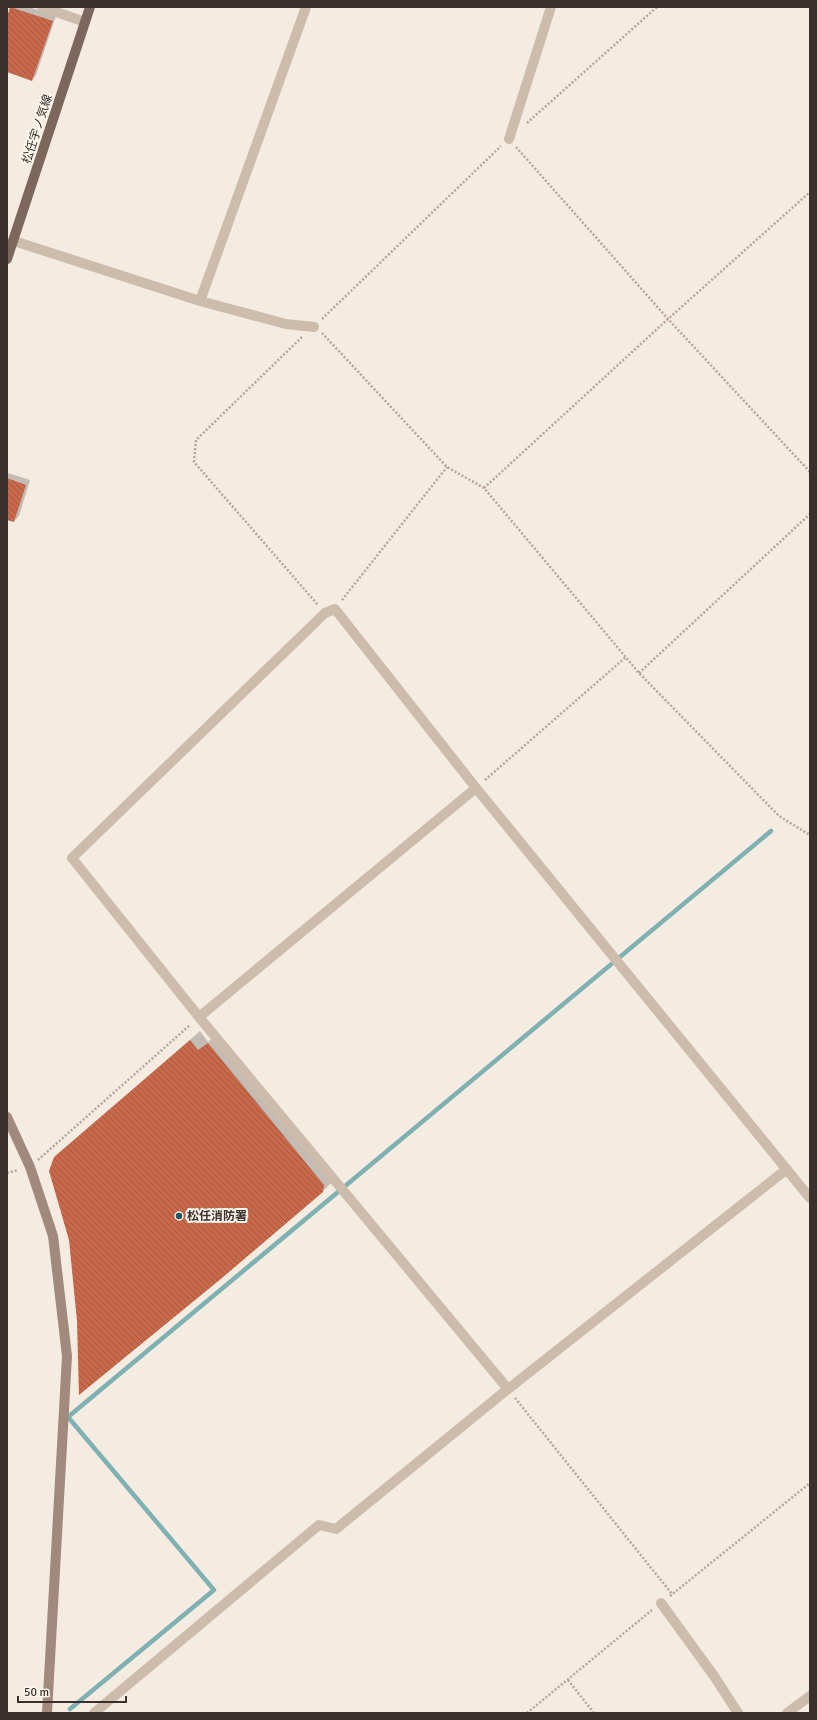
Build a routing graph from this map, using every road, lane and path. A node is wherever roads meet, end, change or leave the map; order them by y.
1 (42, 7) edge
2 (90, 7) edge
3 (306, 7) edge
4 (552, 7) edge
5 (658, 7) edge
6 (85, 22) junction
7 (526, 123) dead end
8 (509, 139) junction
9 (810, 192) edge
10 (14, 241) junction
11 (7, 259) edge
12 (200, 301) junction
13 (668, 319) junction
14 (314, 327) junction
15 (447, 467) junction
16 (810, 472) edge
17 (484, 488) junction
18 (810, 514) edge
19 (335, 609) junction
20 (325, 613) junction
21 (626, 657) junction
22 (639, 673) junction
23 (476, 788) junction
24 (810, 835) edge
25 (199, 1017) junction
26 (7, 1117) edge
27 (30, 1167) junction
28 (787, 1169) junction
29 (7, 1173) edge
30 (810, 1198) edge
31 (508, 1389) junction
32 (810, 1483) edge
33 (672, 1594) junction
34 (661, 1603) junction
35 (568, 1680) junction
36 (810, 1696) edge
37 (47, 1713) edge
38 (94, 1713) edge
39 (527, 1713) edge
40 (594, 1713) edge
41 (738, 1713) edge
42 (787, 1713) edge

1 - 6 street
2 - 6 main road, 松任宇ノ気線
3 - 12 street
4 - 8 street
5 - 7 path
6 - 10 main road, 松任宇ノ気線
8 - 13 path
8 - 14 path
9 - 13 path
10 - 11 main road, 松任宇ノ気線
10 - 12 street
12 - 14 street
13 - 16 path
13 - 17 path
14 - 15 path
14 - 20 path
15 - 17 path
15 - 19 path
17 - 21 path
18 - 22 path
19 - 20 street
19 - 23 street
20 - 25 street
21 - 22 path
21 - 23 path
22 - 24 path
23 - 25 street
23 - 28 street
25 - 27 path
25 - 31 street
26 - 27 street
27 - 29 path
27 - 37 street
28 - 30 street
28 - 31 street
31 - 33 path
31 - 38 street
32 - 33 path
33 - 34 path
34 - 35 path
34 - 41 street
35 - 39 path
35 - 40 path
36 - 42 street

